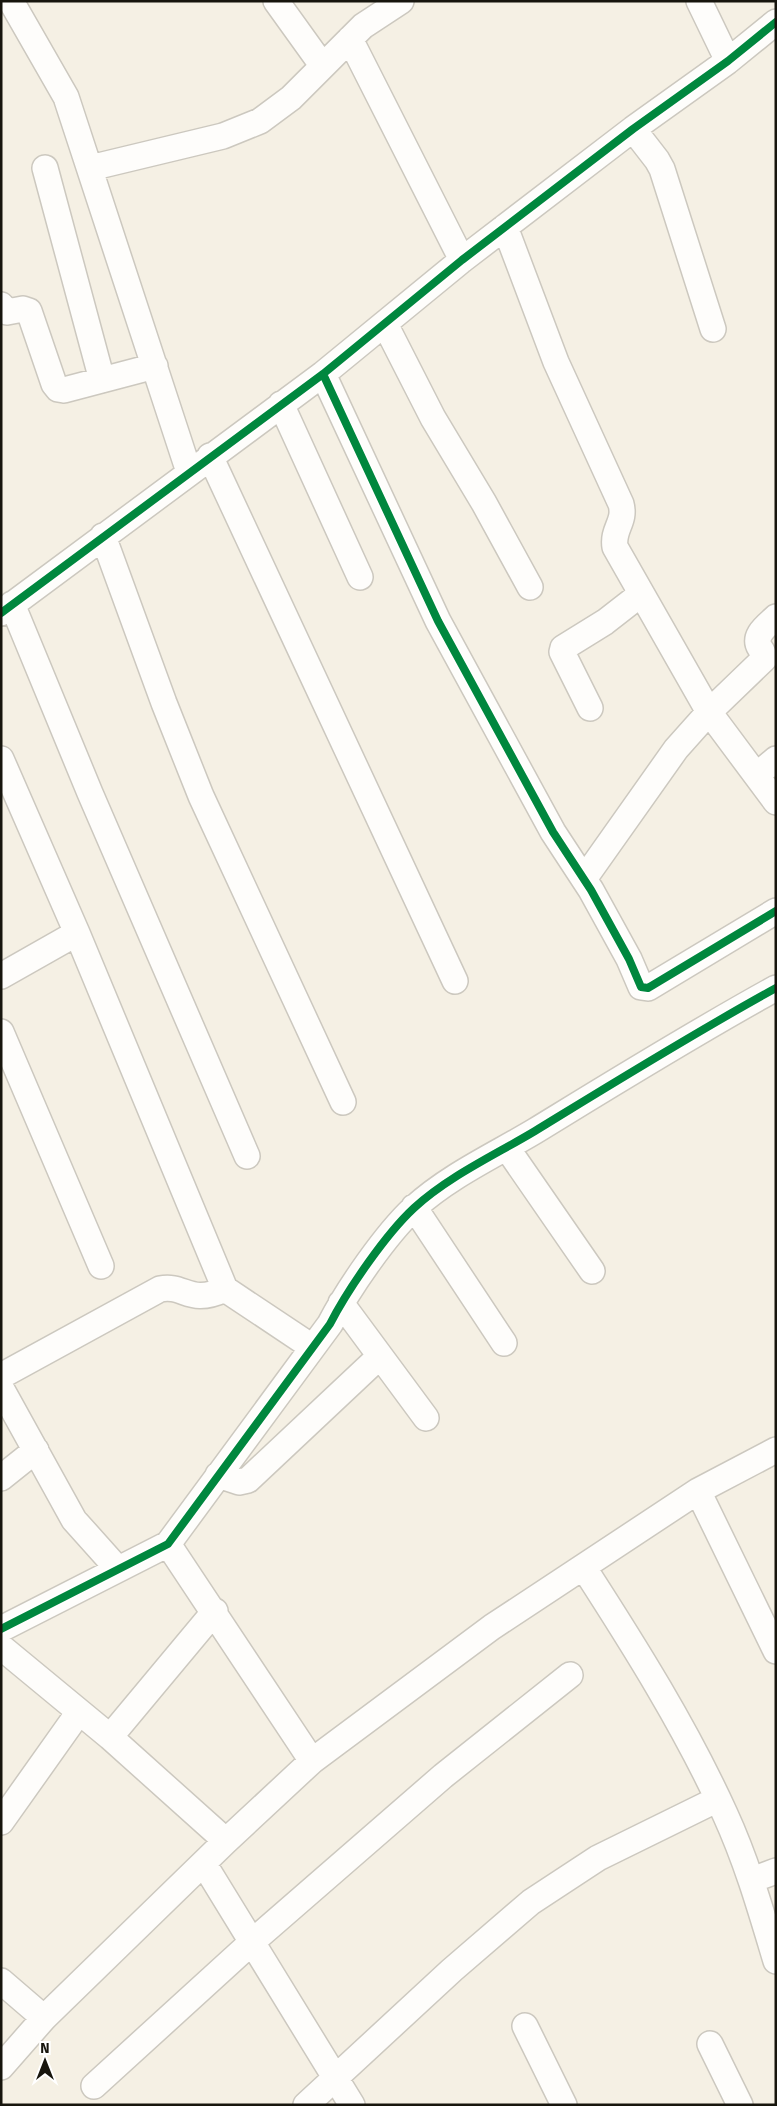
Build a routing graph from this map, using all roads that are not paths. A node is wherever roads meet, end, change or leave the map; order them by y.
1 (11, 1) edge
2 (276, 1) edge
3 (402, 1) edge
4 (698, 1) edge
5 (776, 22) edge
6 (350, 40) junction
7 (728, 61) junction
8 (322, 66) junction
9 (633, 129) junction
10 (46, 168) dead end
11 (90, 168) junction
12 (505, 227) junction
13 (462, 260) junction
14 (1, 305) edge
15 (386, 324) junction
16 (713, 330) dead end
17 (155, 366) junction
18 (323, 374) junction
19 (102, 380) junction
20 (281, 404) junction
21 (210, 456) junction
22 (189, 472) junction
23 (103, 536) junction
24 (360, 577) dead end
25 (530, 587) dead end
26 (641, 594) junction
27 (7, 608) edge
28 (776, 617) edge
29 (590, 708) dead end
30 (709, 712) junction
31 (1, 759) edge
32 (776, 759) edge
33 (756, 775) junction
34 (776, 802) edge
35 (584, 879) junction
36 (776, 911) edge
37 (77, 934) junction
38 (1, 976) edge
39 (455, 981) dead end
40 (776, 988) edge
41 (1, 1032) edge
42 (343, 1102) dead end
43 (507, 1148) junction
44 (248, 1156) dead end
45 (414, 1208) junction
46 (102, 1266) dead end
47 (592, 1271) dead end
48 (234, 1296) junction
49 (340, 1303) junction
50 (504, 1343) dead end
51 (312, 1347) junction
52 (380, 1356) junction
53 (1, 1376) edge
54 (1, 1388) edge
55 (426, 1418) dead end
56 (36, 1450) junction
57 (776, 1450) edge
58 (218, 1475) junction
59 (1, 1478) edge
60 (698, 1491) junction
61 (168, 1544) junction
62 (117, 1568) junction
63 (584, 1568) junction
64 (215, 1611) junction
65 (1, 1629) edge
66 (1, 1647) edge
67 (776, 1651) edge
68 (570, 1675) dead end
69 (79, 1712) junction
70 (110, 1737) junction
71 (312, 1761) junction
72 (718, 1799) junction
73 (1, 1822) edge
74 (226, 1841) junction
75 (204, 1864) junction
76 (776, 1871) edge
77 (752, 1880) junction
78 (252, 1942) junction
79 (776, 1961) edge
80 (1, 1981) edge
81 (44, 2018) junction
82 (525, 2026) dead end
83 (710, 2044) dead end
84 (1, 2067) edge
85 (336, 2076) junction
86 (94, 2086) dead end
87 (306, 2105) edge
88 (352, 2105) edge
89 (564, 2105) edge
90 (740, 2105) edge

1 - 11 street
2 - 8 street
3 - 6 street
4 - 7 street
5 - 7 street
6 - 8 street
6 - 13 street
7 - 9 street
8 - 11 street
9 - 12 street
9 - 16 street
10 - 19 street
11 - 17 street
12 - 13 street
12 - 26 street
13 - 15 street
14 - 19 street
15 - 18 street
15 - 25 street
17 - 19 street
17 - 22 street
18 - 20 street
18 - 35 street
20 - 21 street
20 - 24 street
21 - 22 street
21 - 39 street
22 - 23 street
23 - 27 street
23 - 42 street
26 - 29 street
26 - 30 street
27 - 44 street
28 - 30 street
30 - 33 street
30 - 35 street
31 - 37 street
32 - 33 street
33 - 34 street
35 - 36 street
37 - 38 street
37 - 48 street
40 - 43 street
41 - 46 street
43 - 45 street
43 - 47 street
45 - 49 street
45 - 50 street
48 - 51 street
48 - 53 street
49 - 51 street
49 - 52 street
51 - 58 street
52 - 55 street
52 - 58 street
54 - 56 street
56 - 59 street
56 - 62 street
57 - 60 street
58 - 61 street
60 - 63 street
60 - 67 street
61 - 62 street
61 - 64 street
62 - 65 street
63 - 71 street
63 - 72 street
64 - 70 street
64 - 71 street
66 - 69 street
68 - 78 street
69 - 70 street
69 - 73 street
70 - 74 street
71 - 74 street
72 - 77 street
72 - 85 street
74 - 75 street
75 - 78 street
75 - 81 street
76 - 77 street
77 - 79 street
78 - 85 street
78 - 86 street
80 - 81 street
81 - 84 street
82 - 89 street
83 - 90 street
85 - 87 street
85 - 88 street

